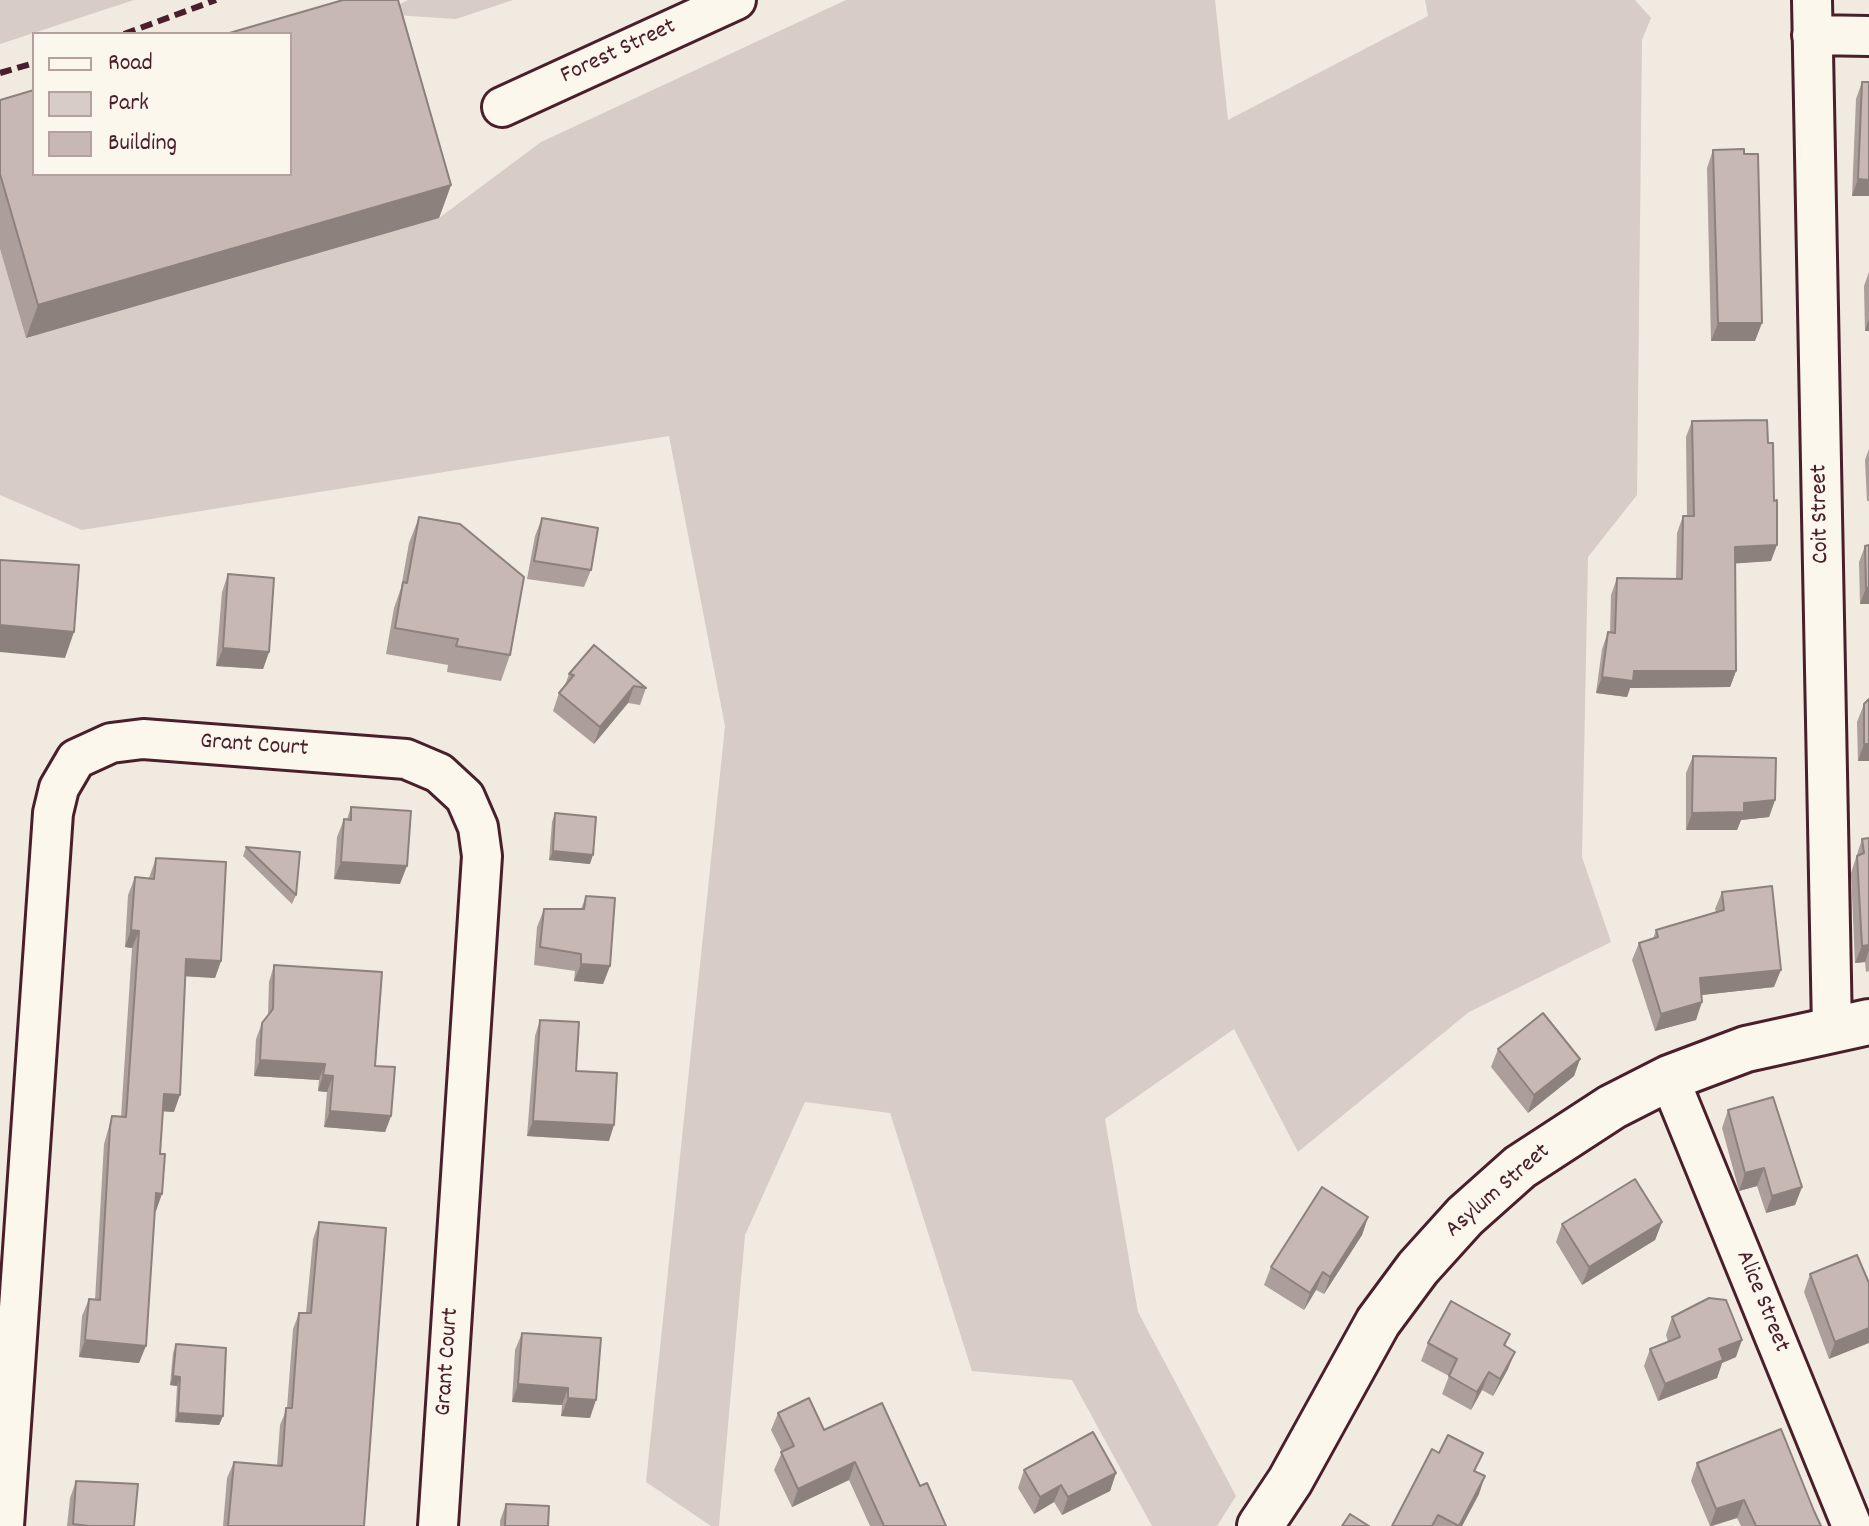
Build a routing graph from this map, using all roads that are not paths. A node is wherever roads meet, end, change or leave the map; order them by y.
1 (736, 0) edge
2 (1812, 18) edge
3 (1869, 36) edge
4 (502, 107) dead end
5 (1850, 1025) edge
6 (1669, 1078) junction
7 (4, 1526) edge
8 (438, 1526) edge
9 (1260, 1526) edge
10 (1852, 1526) edge

1 - 4 street, Forest Street
2 - 3 street
2 - 5 street, Coit Street
5 - 6 street, Asylum Street
6 - 9 street, Asylum Street
6 - 10 street, Alice Street
7 - 8 street, Grant Court

